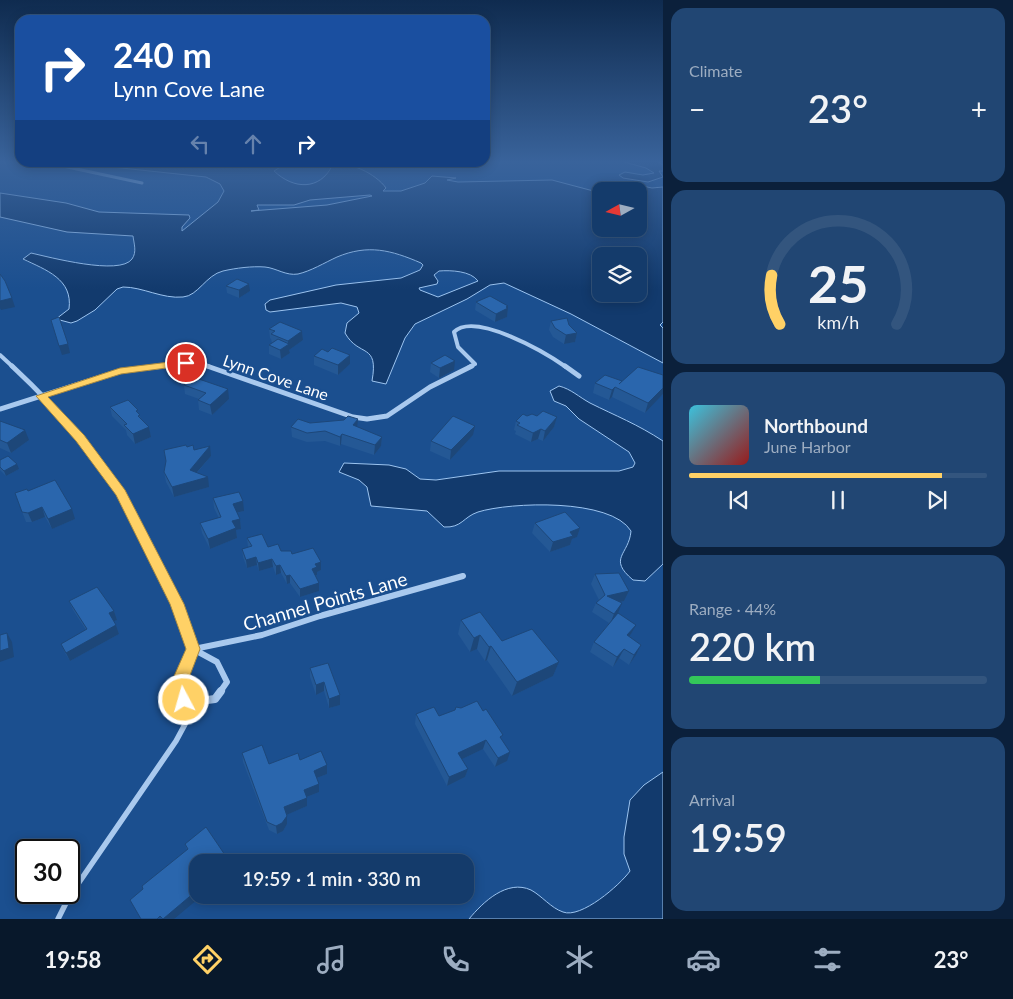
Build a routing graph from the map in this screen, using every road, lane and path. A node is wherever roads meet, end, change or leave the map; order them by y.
1 (0, 355) edge
2 (578, 376) dead end
3 (41, 396) junction
4 (0, 409) edge
5 (463, 576) dead end
6 (193, 649) junction
7 (197, 702) junction
8 (58, 919) edge

1 - 3 street
2 - 3 street, Lynn Cove Lane
3 - 4 street, Lynn Cove Lane
3 - 6 street
5 - 6 street, Channel Points Lane
6 - 7 street
6 - 7 street
7 - 8 lane

